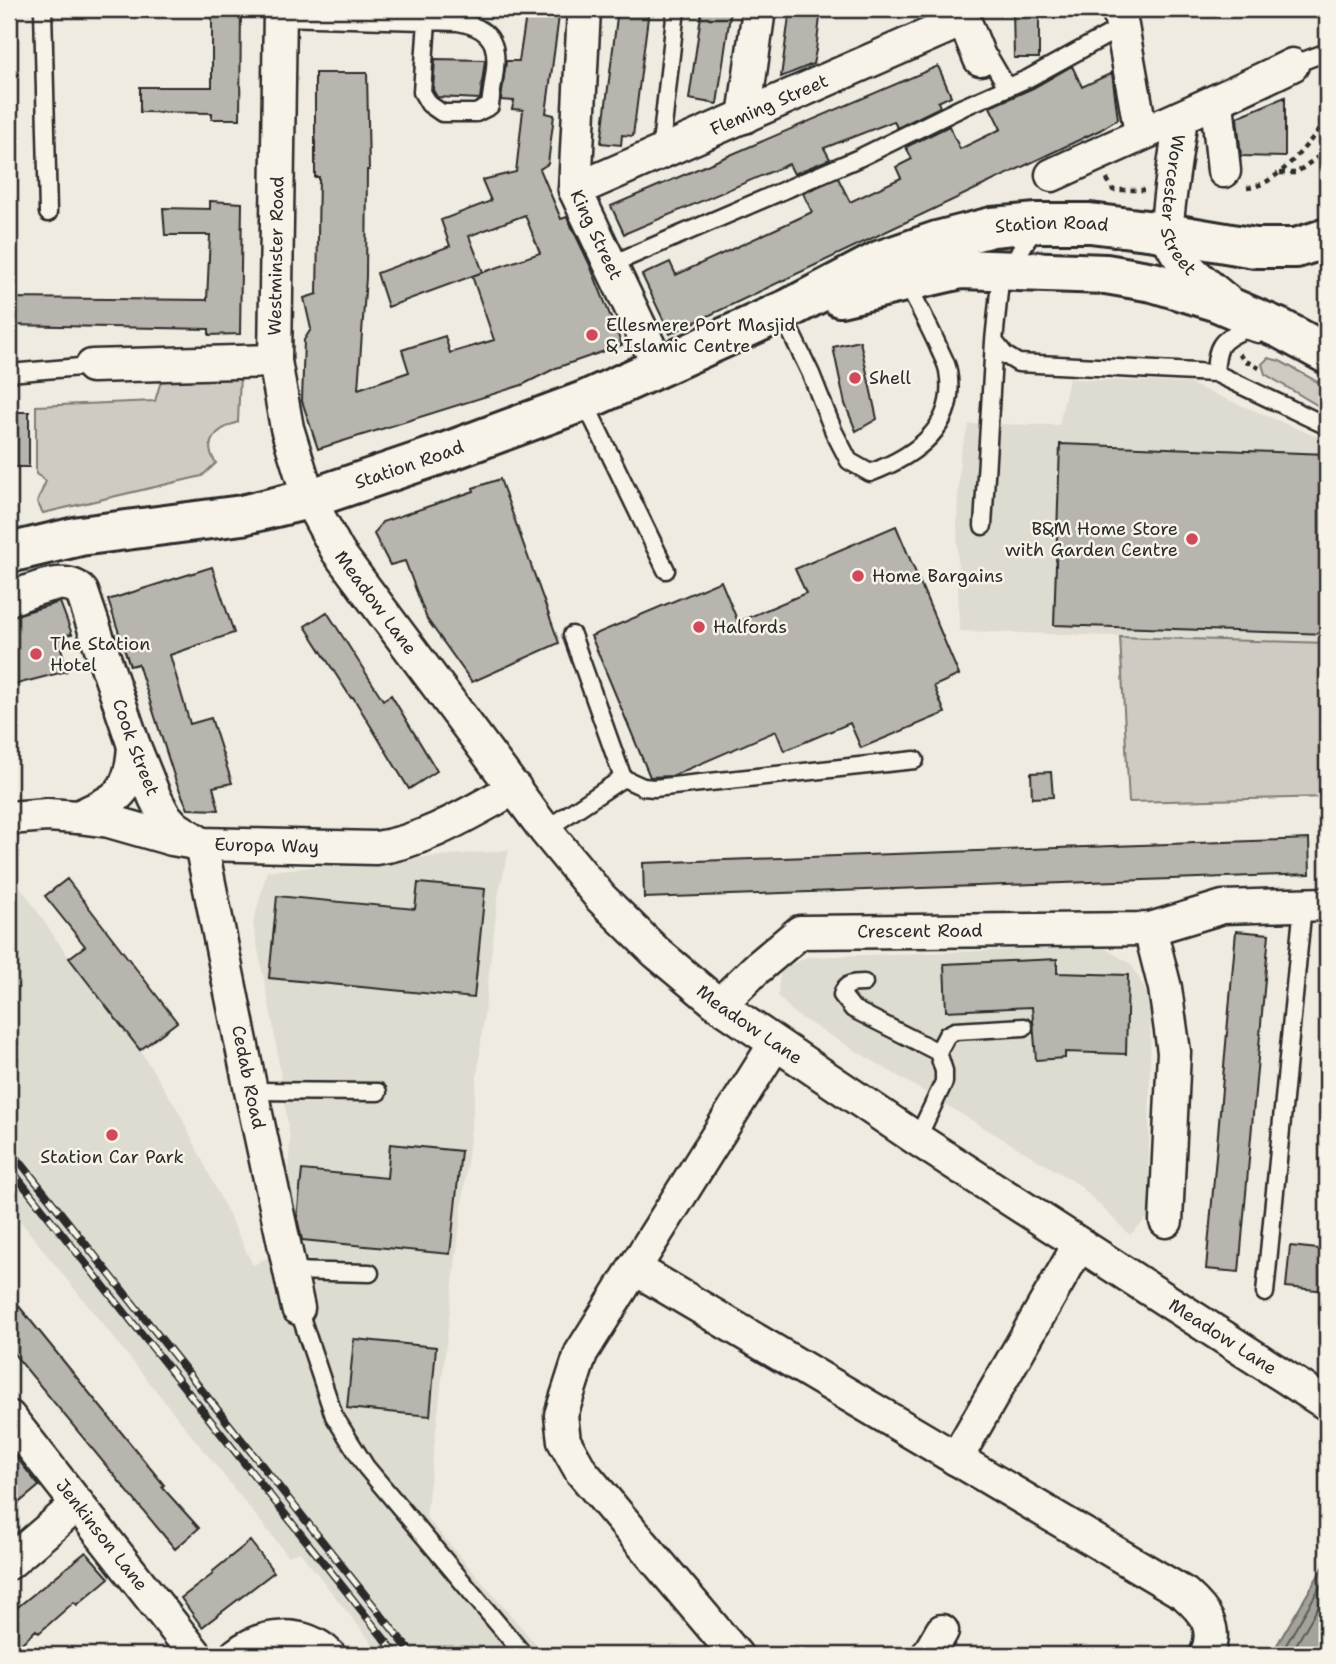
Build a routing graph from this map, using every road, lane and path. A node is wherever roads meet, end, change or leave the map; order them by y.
1 (43, 9) edge
2 (584, 9) edge
3 (676, 9) edge
4 (758, 9) edge
5 (280, 13) edge
6 (963, 13) edge
7 (1121, 18) edge
8 (427, 21) junction
9 (1327, 52) edge
10 (980, 59) joint
11 (1292, 65) joint
12 (1007, 87) junction
13 (1217, 102) junction
14 (744, 117) junction
15 (1181, 117) junction
16 (1327, 121) edge
17 (1141, 133) junction
18 (1327, 150) edge
19 (660, 154) junction
20 (1093, 156) junction
21 (1279, 173) junction
22 (1052, 175) dead end
23 (1230, 180) joint
24 (575, 190) junction
25 (1172, 191) junction
26 (48, 214) dead end
27 (1037, 223) junction
28 (1166, 233) junction
29 (1327, 238) edge
30 (612, 264) junction
31 (1001, 271) junction
32 (906, 282) junction
33 (785, 310) junction
34 (1238, 311) junction
35 (994, 341) junction
36 (1327, 355) edge
37 (275, 361) junction
38 (92, 366) joint
39 (659, 367) junction
40 (9, 373) edge
41 (1215, 373) junction
42 (584, 401) junction
43 (1327, 426) edge
44 (309, 499) junction
45 (983, 526) dead end
46 (9, 553) edge
47 (666, 570) dead end
48 (9, 599) edge
49 (572, 635) dead end
50 (134, 746) junction
51 (915, 760) dead end
52 (623, 778) junction
53 (515, 788) junction
54 (78, 817) junction
55 (9, 818) edge
56 (545, 830) junction
57 (201, 844) junction
58 (1317, 904) edge
59 (1150, 929) junction
60 (864, 983) dead end
61 (719, 1005) junction
62 (1024, 1027) dead end
63 (775, 1044) junction
64 (939, 1052) junction
65 (251, 1091) junction
66 (378, 1092) dead end
67 (917, 1139) junction
68 (1166, 1221) dead end
69 (1080, 1245) junction
70 (634, 1268) junction
71 (289, 1271) junction
72 (370, 1273) dead end
73 (1265, 1293) dead end
74 (298, 1308) joint
75 (1327, 1404) edge
76 (9, 1417) edge
77 (956, 1459) junction
78 (78, 1504) junction
79 (9, 1563) edge
80 (239, 1653) edge
81 (196, 1655) edge
82 (328, 1655) edge
83 (524, 1655) edge
84 (736, 1655) edge
85 (1206, 1655) edge

1 - 26 lane
2 - 24 street, King Street
3 - 19 lane
4 - 14 street
5 - 8 lane
5 - 37 street, Westminster Road
6 - 10 street, Fleming Street
6 - 14 street, Fleming Street
7 - 12 lane
7 - 17 street
8 - 8 lane
9 - 11 lane
10 - 12 lane
11 - 13 street
12 - 30 lane
13 - 15 street
13 - 23 street
14 - 19 street, Fleming Street
15 - 17 street
15 - 25 street, Worcester Street
16 - 21 path
17 - 20 street
18 - 21 path
19 - 24 street, Fleming Street
20 - 22 street
20 - 25 path
21 - 23 path
24 - 30 street, King Street
25 - 28 street, Worcester Street
27 - 28 main road, Station Road
27 - 31 lane
27 - 33 main road, Station Road
28 - 29 main road, Station Road
28 - 34 street, Worcester Street
30 - 39 street, King Street
31 - 32 main road, Station Road
31 - 34 main road, Station Road
31 - 35 lane
32 - 33 main road, Station Road
32 - 33 lane
33 - 39 main road, Station Road
34 - 36 main road, Station Road
35 - 41 lane
35 - 45 lane
36 - 41 lane
37 - 38 street
37 - 44 street, Westminster Road
38 - 40 lane
39 - 42 main road, Station Road
41 - 43 lane
42 - 44 main road, Station Road
42 - 47 lane
44 - 46 main road, Station Road
44 - 53 street, Meadow Lane
48 - 50 street, Cook Street
49 - 52 lane
50 - 54 street
50 - 57 street, Cook Street
51 - 52 lane
52 - 56 lane
53 - 56 street, Meadow Lane
53 - 57 street, Europa Way
54 - 55 street, Europa Way
54 - 57 street, Europa Way
56 - 61 street, Meadow Lane
57 - 65 street, Cedab Road
58 - 59 street, Crescent Road
58 - 73 lane
59 - 61 street, Crescent Road
59 - 68 street
60 - 64 lane
61 - 63 street, Meadow Lane
62 - 64 lane
63 - 67 street, Meadow Lane
63 - 70 street
64 - 67 lane
65 - 66 lane
65 - 71 street, Cedab Road
67 - 69 street, Meadow Lane
69 - 75 street, Meadow Lane
69 - 77 street
70 - 77 street
70 - 84 street
71 - 72 lane
71 - 74 street, Cedab Road
74 - 83 lane
76 - 78 street, Jenkinson Lane
77 - 85 street
78 - 79 street
78 - 81 street, Jenkinson Lane
80 - 82 street

